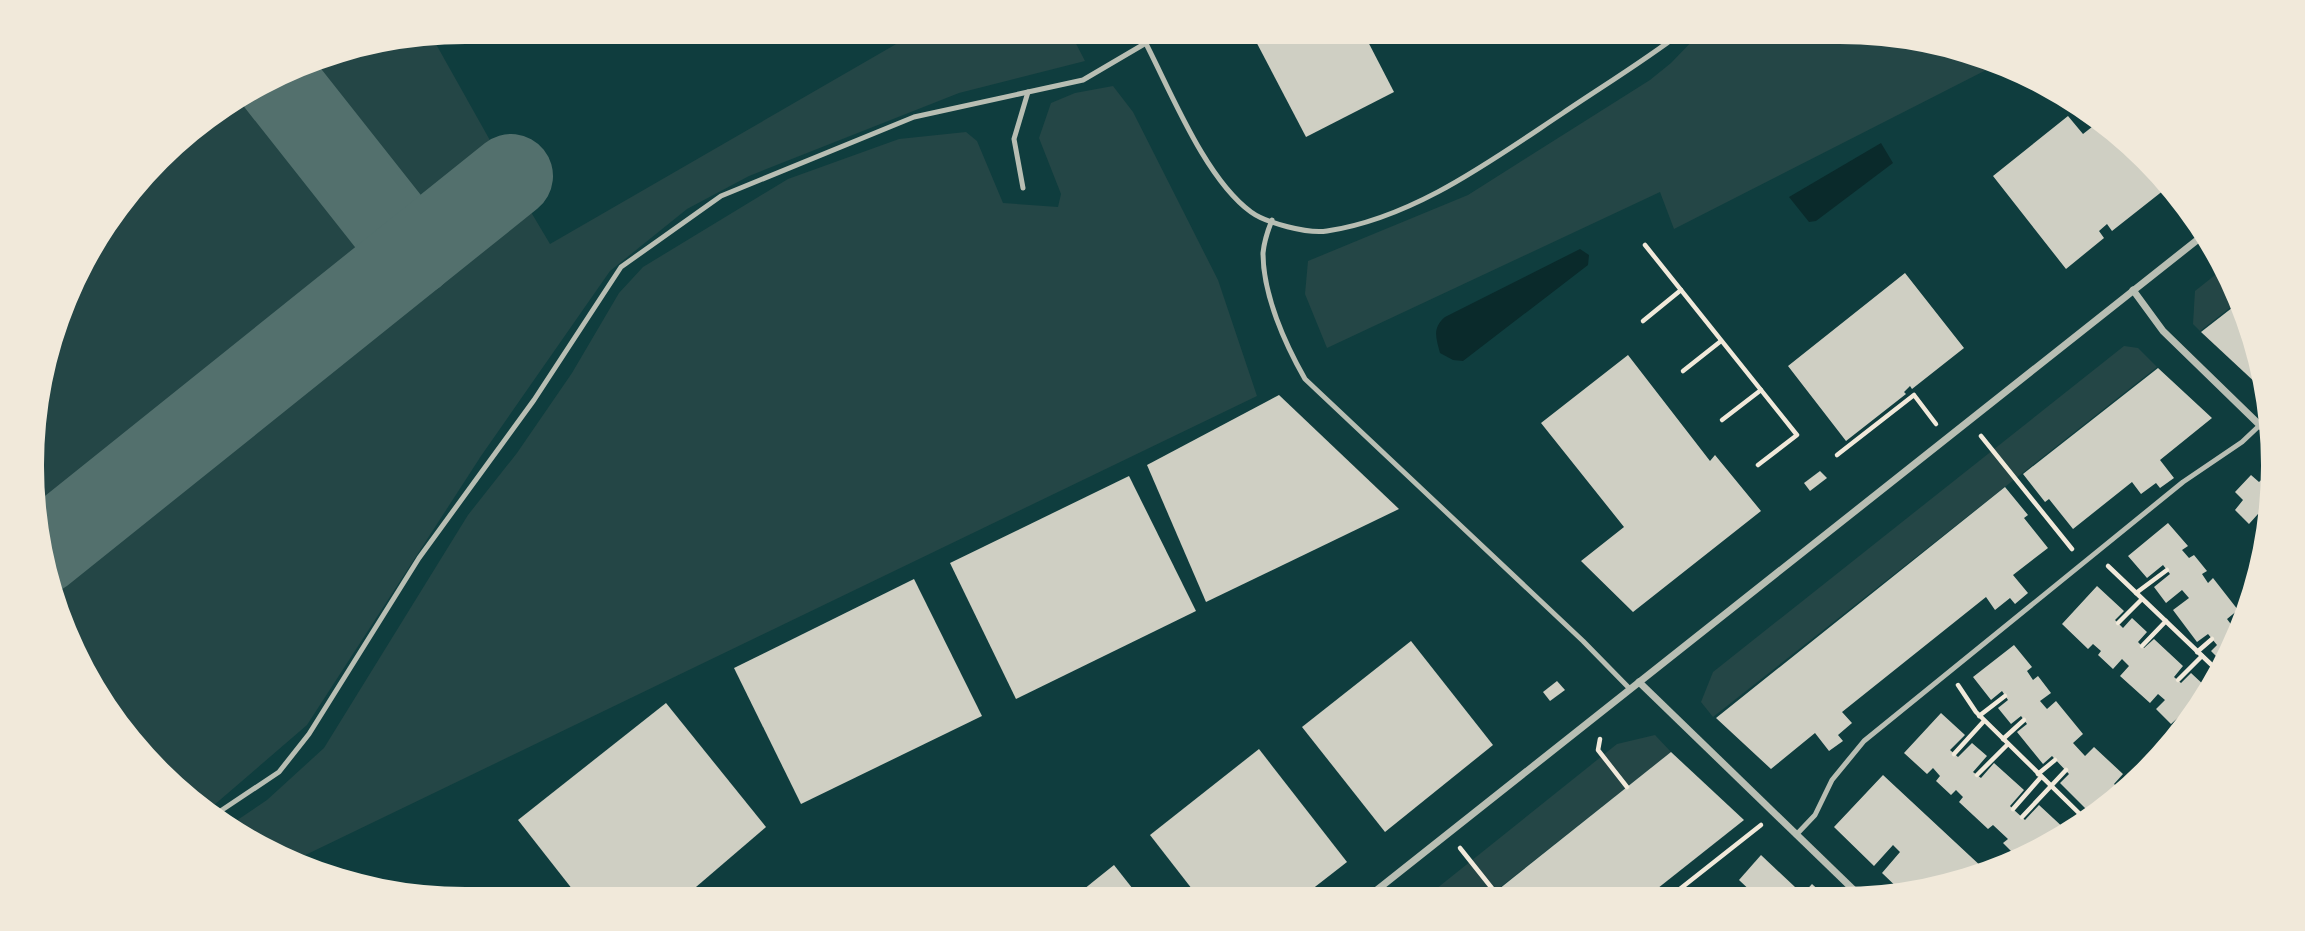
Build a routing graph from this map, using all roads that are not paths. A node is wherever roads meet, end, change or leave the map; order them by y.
1 (1144, 44) edge
2 (1147, 44) edge
3 (1664, 44) edge
4 (1028, 92) junction
5 (1023, 188) dead end
6 (1272, 220) junction
7 (2196, 241) edge
8 (2133, 290) junction
9 (2259, 424) edge
10 (2259, 426) edge
11 (1639, 682) junction
12 (1630, 689) junction
13 (222, 810) edge
14 (1796, 835) junction
15 (1381, 887) edge
16 (1850, 887) edge

1 - 4 lane
2 - 6 lane
3 - 6 lane
4 - 5 lane
4 - 13 lane
6 - 12 lane
7 - 8 street
8 - 9 street
8 - 11 street
10 - 14 lane
11 - 12 street
11 - 14 street
12 - 15 street
14 - 16 street

